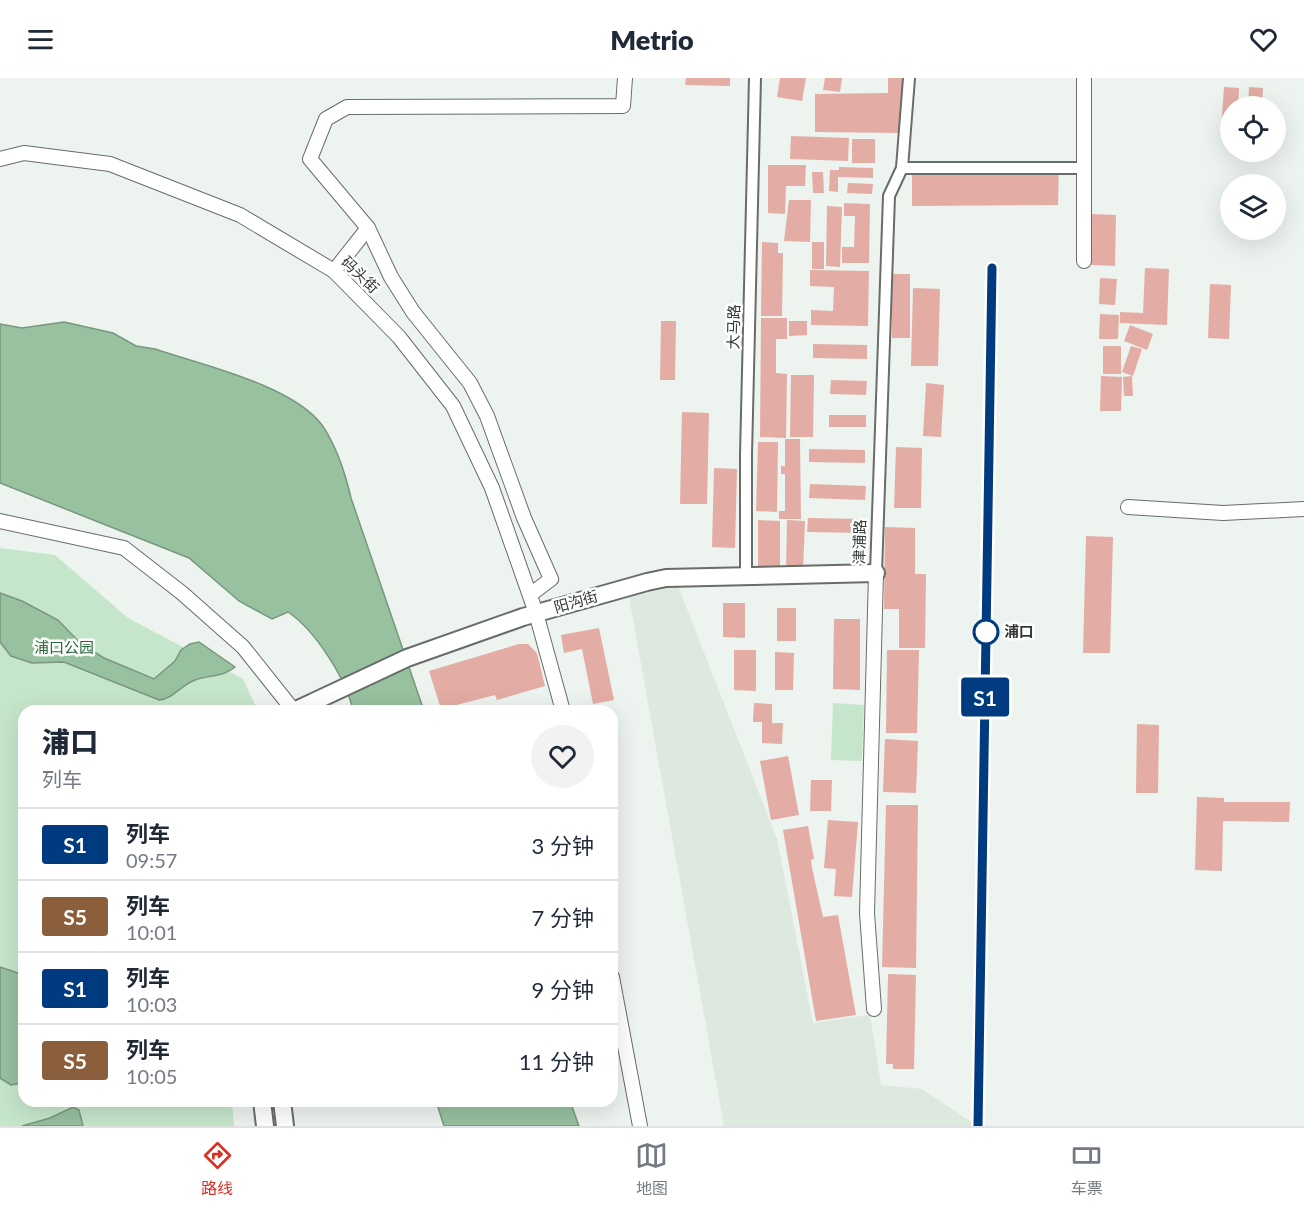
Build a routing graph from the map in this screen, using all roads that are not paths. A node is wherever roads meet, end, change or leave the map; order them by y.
1 (625, 78) edge
2 (755, 78) edge
3 (909, 78) edge
4 (1084, 78) edge
5 (0, 159) edge
6 (902, 168) junction
7 (1084, 168) junction
8 (368, 228) junction
9 (1084, 261) dead end
10 (334, 270) junction
11 (1128, 507) dead end
12 (1304, 509) edge
13 (0, 521) edge
14 (876, 573) junction
15 (746, 576) junction
16 (530, 595) junction
17 (536, 613) junction
18 (289, 705) edge
19 (307, 705) edge
20 (561, 705) edge
21 (618, 1009) edge
22 (874, 1010) dead end
23 (263, 1107) edge
24 (283, 1107) edge
25 (265, 1126) edge
26 (285, 1126) edge
27 (640, 1126) edge

1 - 8 street
2 - 15 street, 大马路
3 - 6 street, 津浦路
4 - 7 street
5 - 10 street, 码头街
6 - 7 street
6 - 14 street, 津浦路
7 - 9 street
8 - 10 street
8 - 16 street
10 - 16 street, 码头街
11 - 12 street
13 - 18 street
14 - 15 street, 阳沟街
14 - 22 street, 津浦路
15 - 17 street, 阳沟街
16 - 17 street, 码头街
17 - 19 street, 阳沟街
17 - 20 street, 码头街
21 - 27 street
23 - 25 street
24 - 26 street

